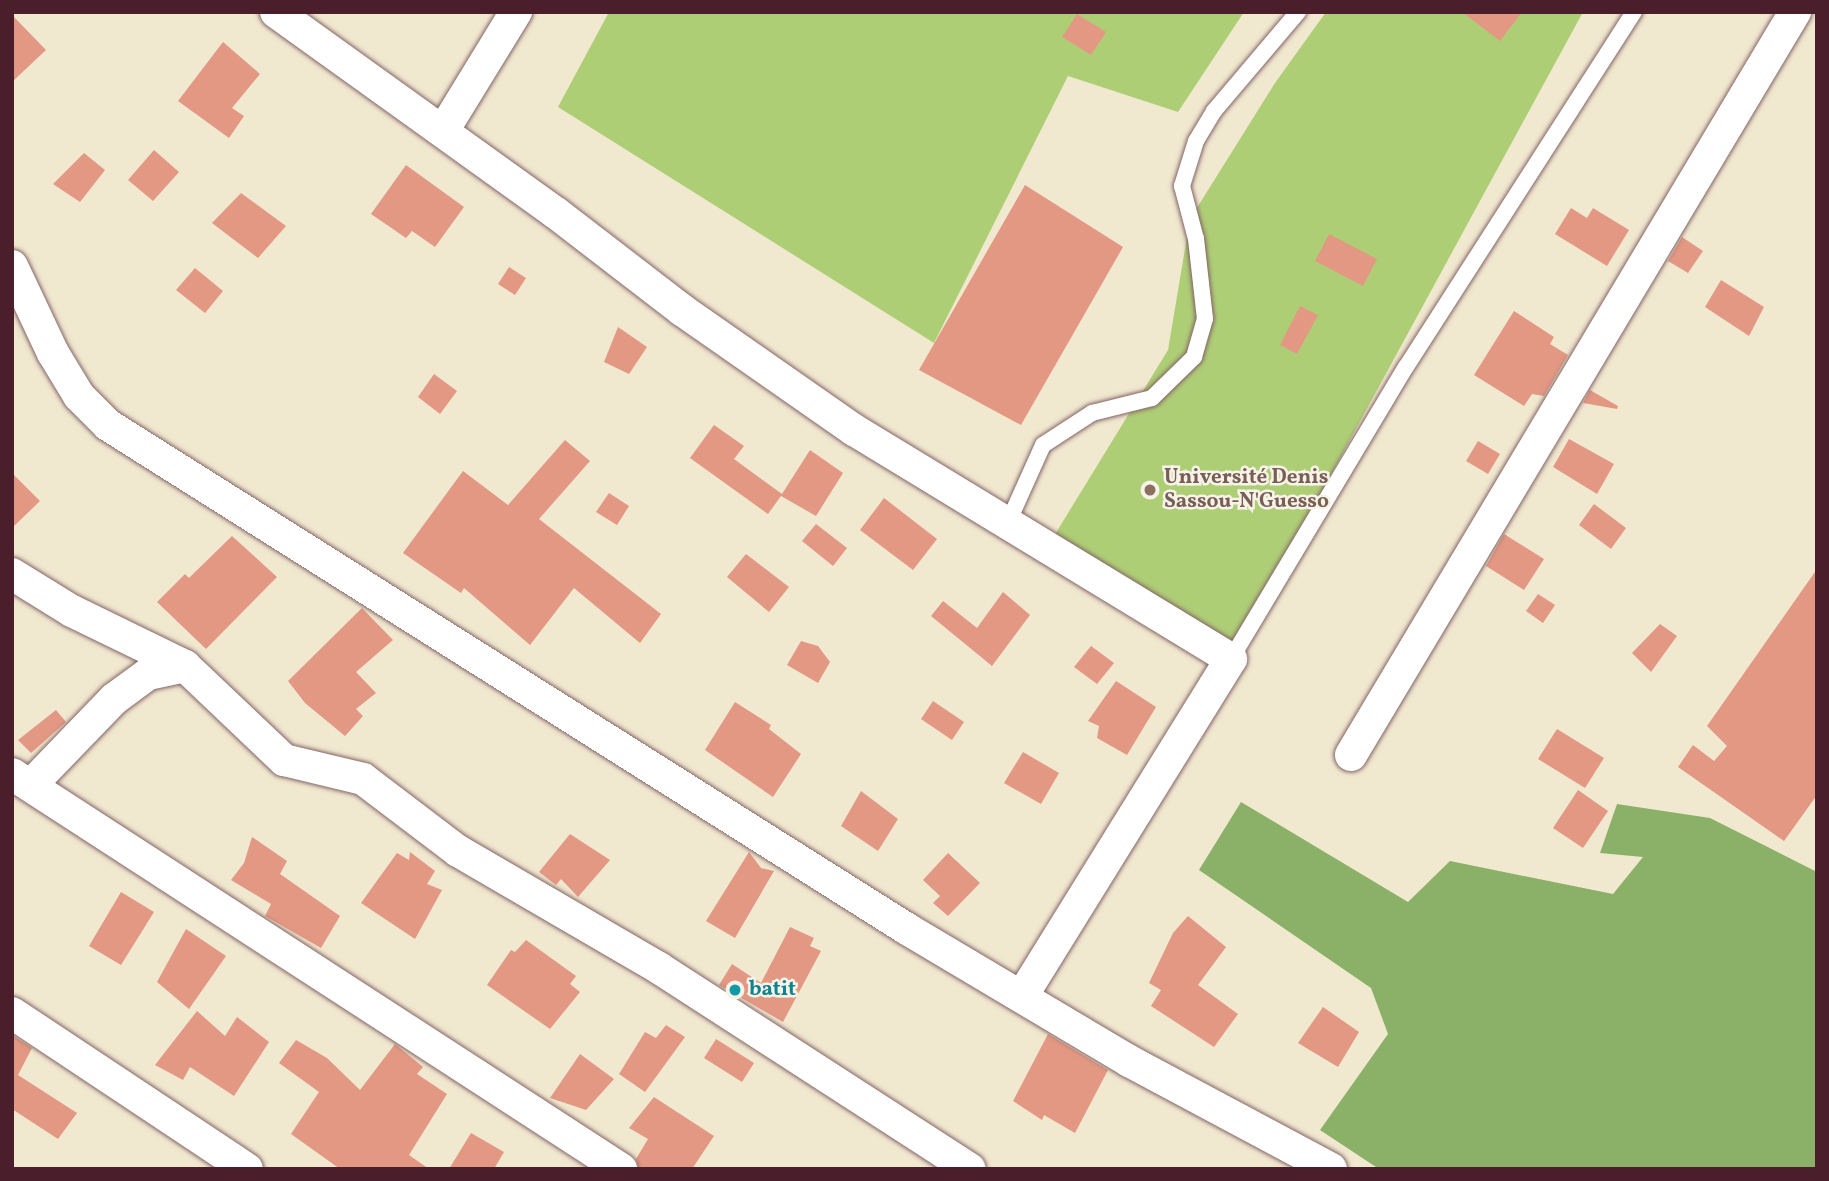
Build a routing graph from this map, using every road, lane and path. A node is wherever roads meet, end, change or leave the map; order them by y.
1 (276, 12) edge
2 (516, 12) edge
3 (1298, 12) edge
4 (1633, 12) edge
5 (1795, 12) edge
6 (443, 131) junction
7 (12, 266) edge
8 (1007, 525) junction
9 (12, 574) edge
10 (1231, 659) junction
11 (185, 666) junction
12 (1351, 755) dead end
13 (22, 779) edge
14 (1022, 996) junction
15 (12, 1013) edge
16 (247, 1169) edge
17 (621, 1169) edge
18 (970, 1169) edge
19 (1331, 1169) edge

1 - 6 street
2 - 6 street
3 - 8 lane
4 - 10 lane
5 - 12 street
6 - 8 street
7 - 14 street
8 - 10 street
9 - 11 street
10 - 14 street
11 - 13 street
11 - 18 street
13 - 17 street
14 - 19 street
15 - 16 street

